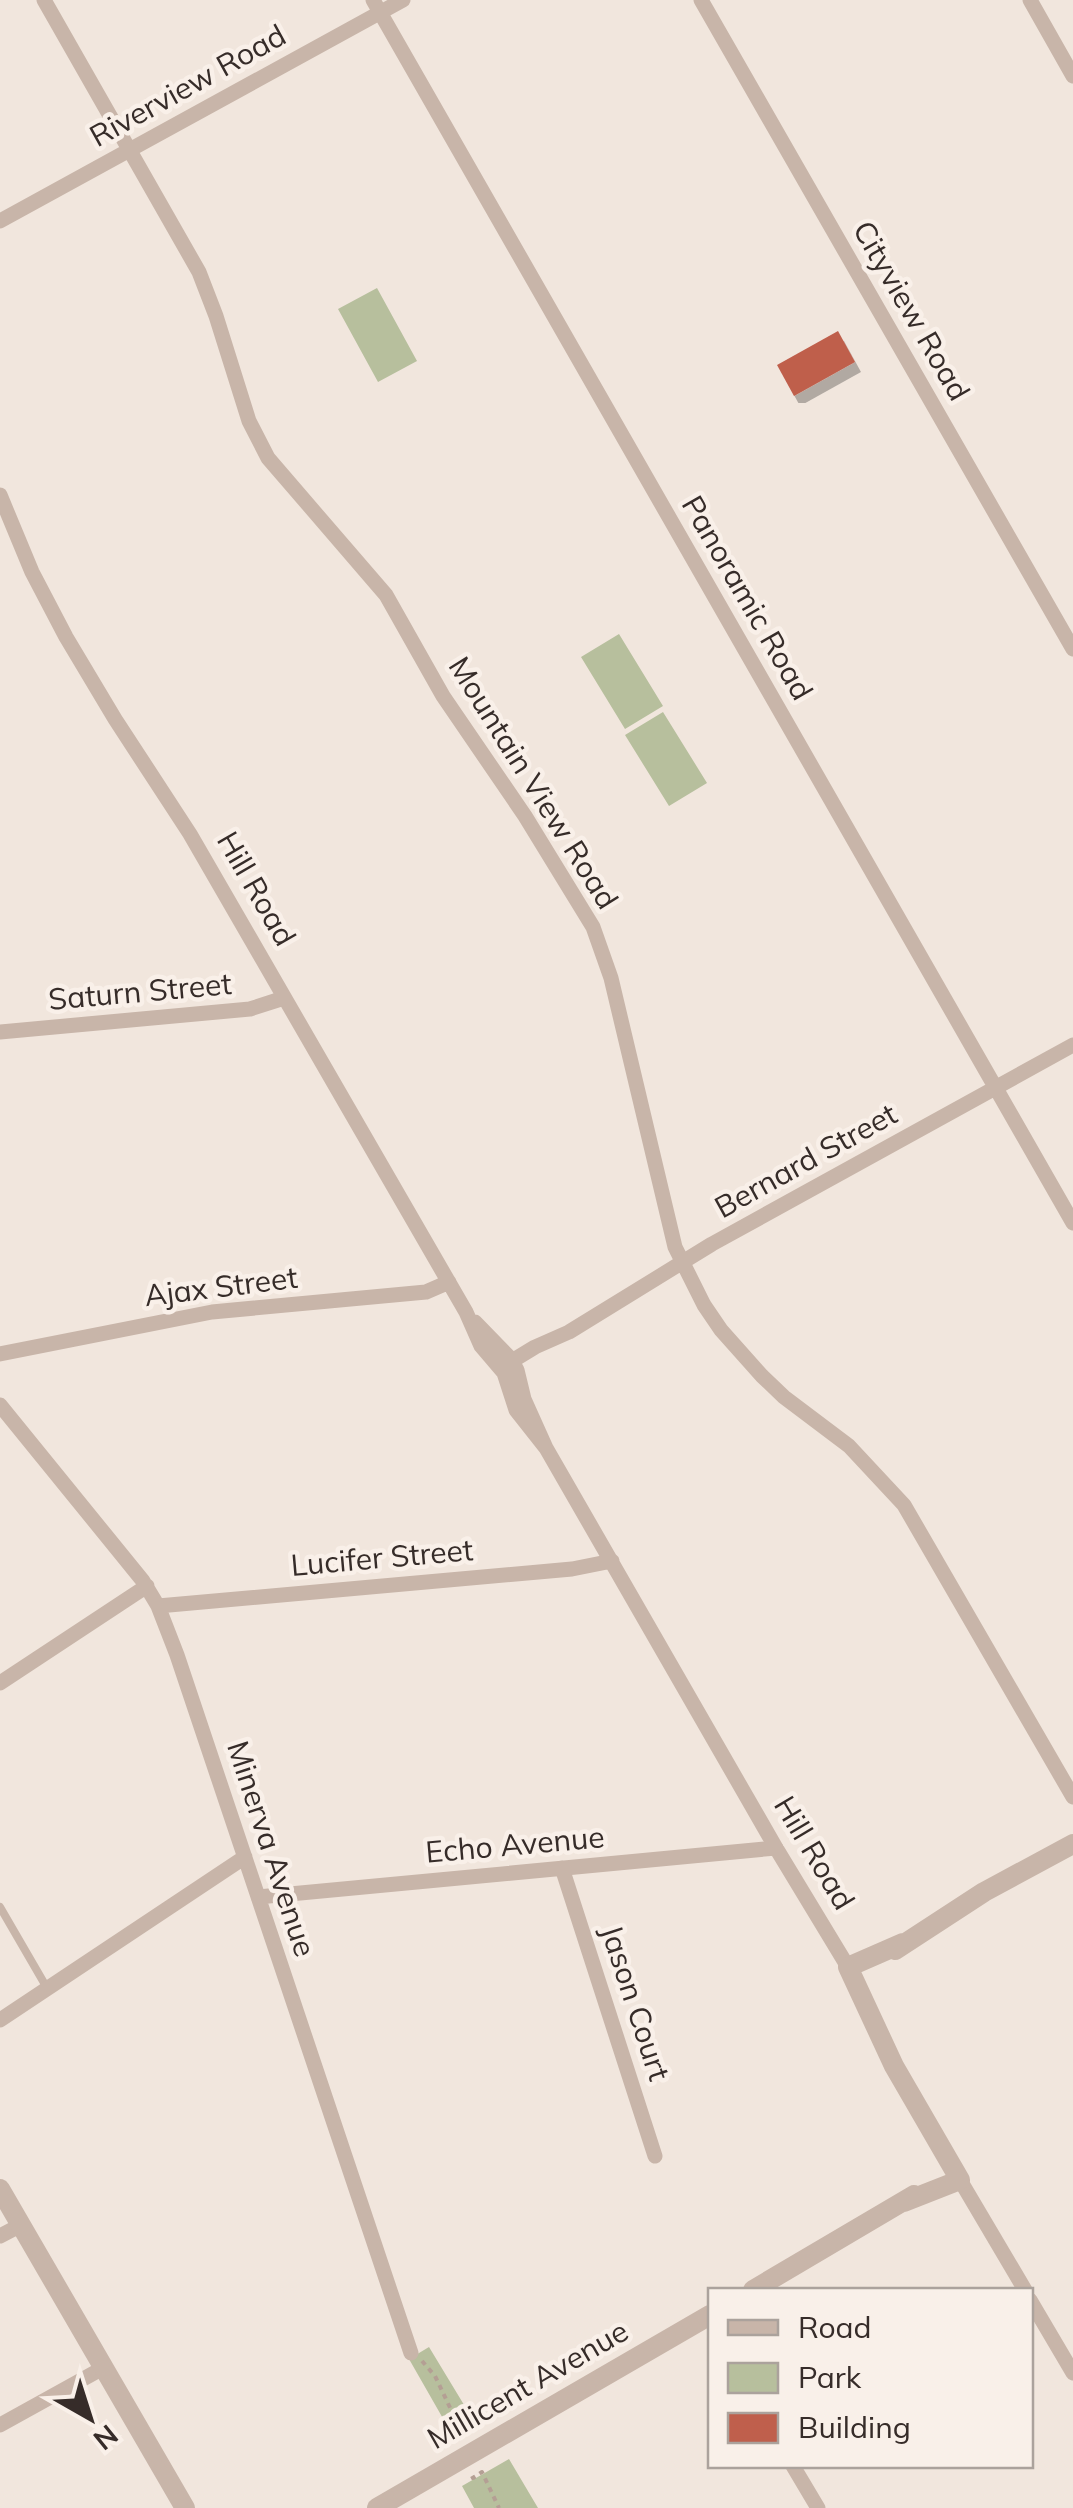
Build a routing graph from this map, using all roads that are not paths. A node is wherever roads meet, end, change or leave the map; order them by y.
1 (44, 0) edge
2 (403, 0) edge
3 (701, 0) edge
4 (1030, 0) edge
5 (377, 6) edge
6 (1073, 76) edge
7 (130, 150) junction
8 (0, 221) edge
9 (0, 495) edge
10 (1073, 649) edge
11 (284, 998) junction
12 (0, 1032) edge
13 (1073, 1045) edge
14 (996, 1088) junction
15 (1073, 1223) edge
16 (682, 1262) junction
17 (449, 1282) junction
18 (0, 1354) edge
19 (511, 1368) junction
20 (0, 1405) edge
21 (612, 1562) junction
22 (146, 1586) junction
23 (158, 1606) junction
24 (0, 1684) edge
25 (1073, 1797) edge
26 (1073, 1844) edge
27 (776, 1848) junction
28 (245, 1856) junction
29 (562, 1868) junction
30 (258, 1897) junction
31 (0, 1906) edge
32 (852, 1974) junction
33 (47, 1988) junction
34 (0, 2020) edge
35 (655, 2156) dead end
36 (956, 2173) junction
37 (0, 2189) edge
38 (21, 2225) junction
39 (0, 2236) edge
40 (756, 2288) edge
41 (1024, 2288) edge
42 (1033, 2305) edge
43 (708, 2319) edge
44 (414, 2356) road end
45 (103, 2368) junction
46 (1073, 2373) edge
47 (0, 2425) edge
48 (794, 2468) edge
49 (185, 2508) edge
50 (376, 2508) edge
51 (818, 2508) edge

1 - 7 street, Mountain View Road
2 - 5 street, Riverview Road
3 - 10 street, Cityview Road
4 - 6 street
5 - 7 street, Riverview Road
5 - 14 street, Panoramic Road
7 - 8 street, Riverview Road
7 - 16 street, Mountain View Road
9 - 11 street, Hill Road
11 - 12 street, Saturn Street
11 - 17 street, Hill Road
13 - 14 street, Bernard Street
14 - 15 street, Panoramic Road
14 - 16 street, Bernard Street
16 - 19 street, Bernard Street
16 - 25 street, Mountain View Road
17 - 18 street, Ajax Street
17 - 19 street, Hill Road
19 - 21 street, Hill Road
20 - 22 street, Minerva Avenue
21 - 23 street, Lucifer Street
21 - 27 street, Hill Road
22 - 23 street, Minerva Avenue
22 - 24 street
23 - 28 street, Minerva Avenue
26 - 32 street
27 - 29 street, Echo Avenue
27 - 32 street, Hill Road
28 - 30 street, Minerva Avenue
28 - 33 street
29 - 30 street, Echo Avenue
29 - 35 street, Jason Court
30 - 44 street, Minerva Avenue
31 - 33 lane
32 - 36 street, Hill Road
33 - 34 street
36 - 40 street
36 - 41 street, Hill Road
37 - 38 street
38 - 39 street
38 - 45 street
42 - 46 street
43 - 50 street, Millicent Avenue
45 - 47 street
45 - 49 street
48 - 51 street

